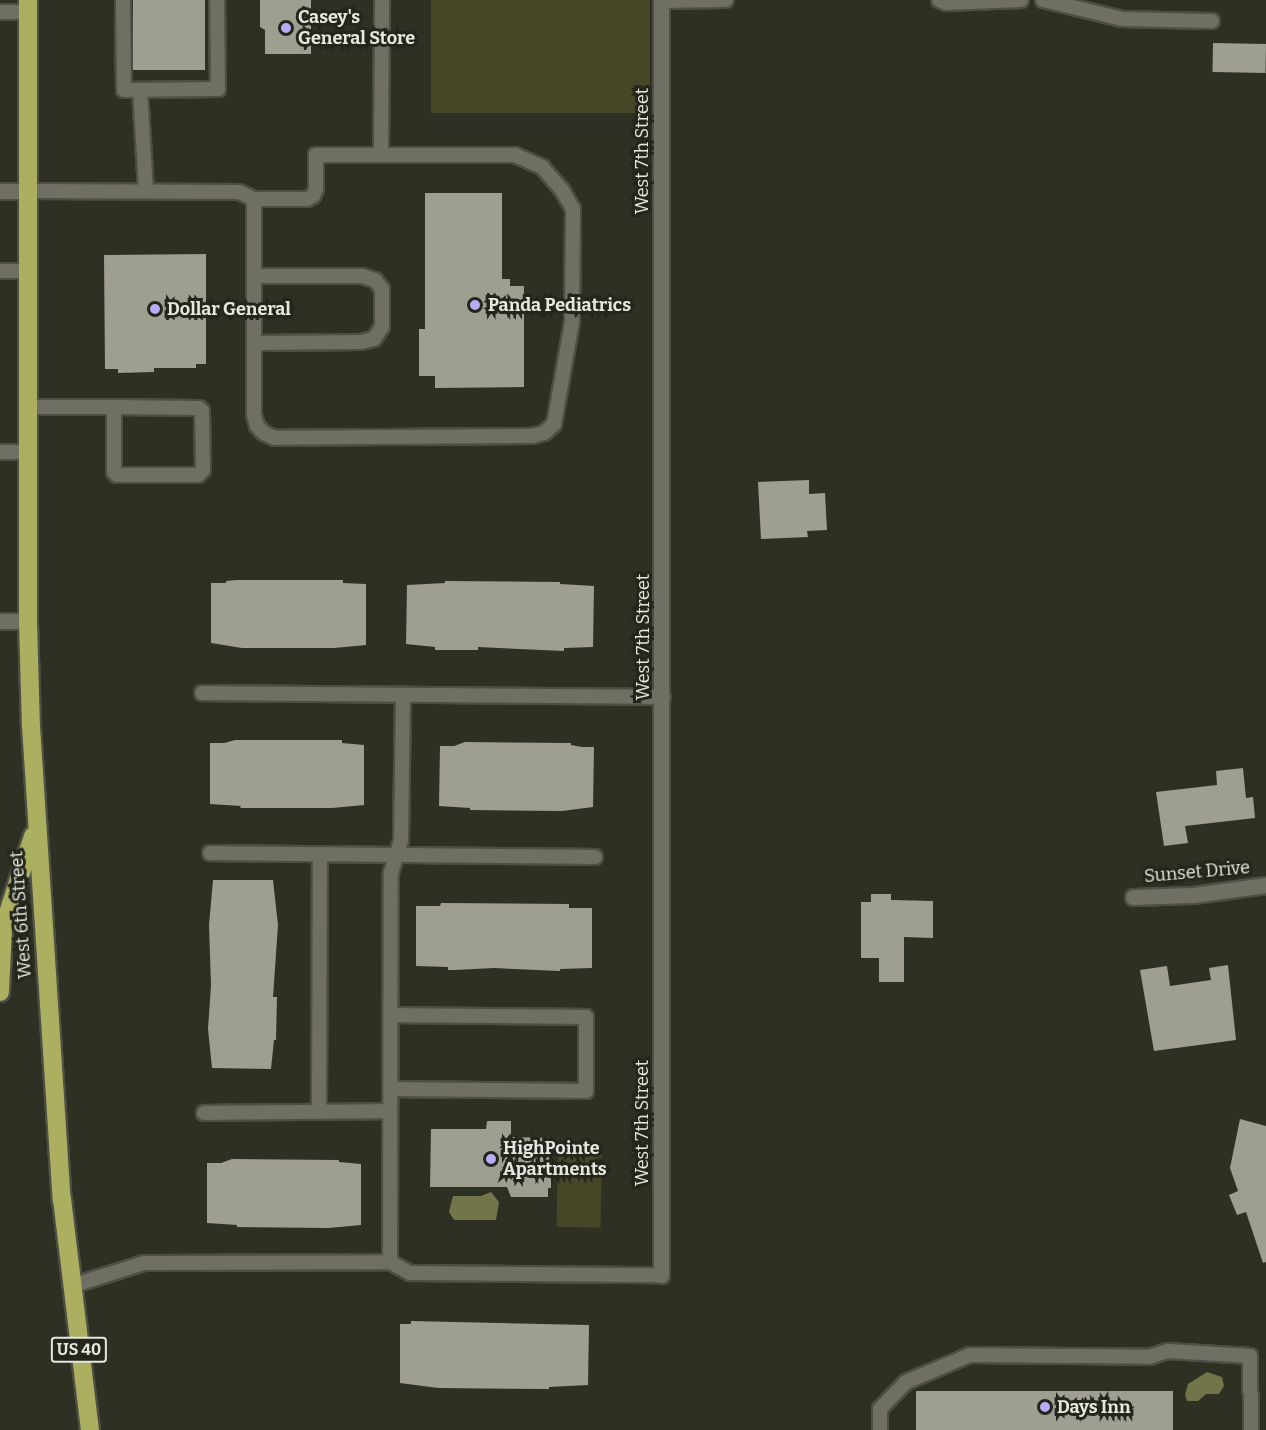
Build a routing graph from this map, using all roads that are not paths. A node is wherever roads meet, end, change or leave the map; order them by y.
1 (123, 0) edge
2 (217, 0) edge
3 (382, 0) edge
4 (661, 0) edge
5 (726, 0) edge
6 (939, 0) edge
7 (1021, 0) edge
8 (1043, 0) edge
9 (28, 6) edge
10 (0, 12) edge
11 (1212, 21) dead end
12 (140, 90) junction
13 (381, 155) junction
14 (0, 191) edge
15 (28, 191) junction
16 (146, 192) junction
17 (254, 200) junction
18 (0, 271) edge
19 (28, 272) junction
20 (254, 276) junction
21 (254, 343) junction
22 (28, 407) junction
23 (114, 407) junction
24 (0, 452) edge
25 (28, 452) junction
26 (0, 621) edge
27 (28, 621) junction
28 (202, 693) dead end
29 (403, 695) junction
30 (663, 697) junction
31 (36, 826) junction
32 (210, 854) dead end
33 (320, 854) junction
34 (396, 855) junction
35 (596, 857) dead end
36 (1266, 885) edge
37 (1132, 897) dead end
38 (0, 992) edge
39 (391, 1015) junction
40 (390, 1089) junction
41 (390, 1111) junction
42 (319, 1112) junction
43 (204, 1113) dead end
44 (390, 1262) junction
45 (661, 1275) joint
46 (71, 1286) junction
47 (90, 1430) edge
48 (880, 1430) edge
49 (1251, 1430) edge

1 - 12 lane
2 - 12 lane
3 - 13 lane
4 - 5 lane
4 - 30 street, West 7th Street
6 - 7 lane
8 - 11 lane
9 - 10 lane
9 - 15 highway, West 6th Street / US 40
12 - 16 lane
13 - 17 lane
13 - 21 lane
14 - 15 street
15 - 16 lane
15 - 19 highway, West 6th Street / US 40
16 - 17 lane
17 - 20 lane
18 - 19 lane
19 - 22 highway, West 6th Street / US 40
20 - 21 lane
20 - 21 lane
22 - 23 lane
22 - 25 highway, West 6th Street / US 40
23 - 23 lane
24 - 25 lane
25 - 27 highway, West 6th Street / US 40
26 - 27 street
27 - 31 highway, West 6th Street / US 40
28 - 29 lane
29 - 30 lane
29 - 34 lane
30 - 45 street, West 7th Street
31 - 38 highway
31 - 46 highway, West 6th Street / US 40
32 - 33 lane
33 - 34 lane
33 - 42 lane
34 - 35 lane
34 - 39 lane
36 - 37 street, Sunset Drive
39 - 40 lane
39 - 40 lane
40 - 41 lane
41 - 42 lane
41 - 44 lane
42 - 43 lane
44 - 45 lane
44 - 46 lane
46 - 47 highway, West 6th Street / US 40
48 - 49 lane

